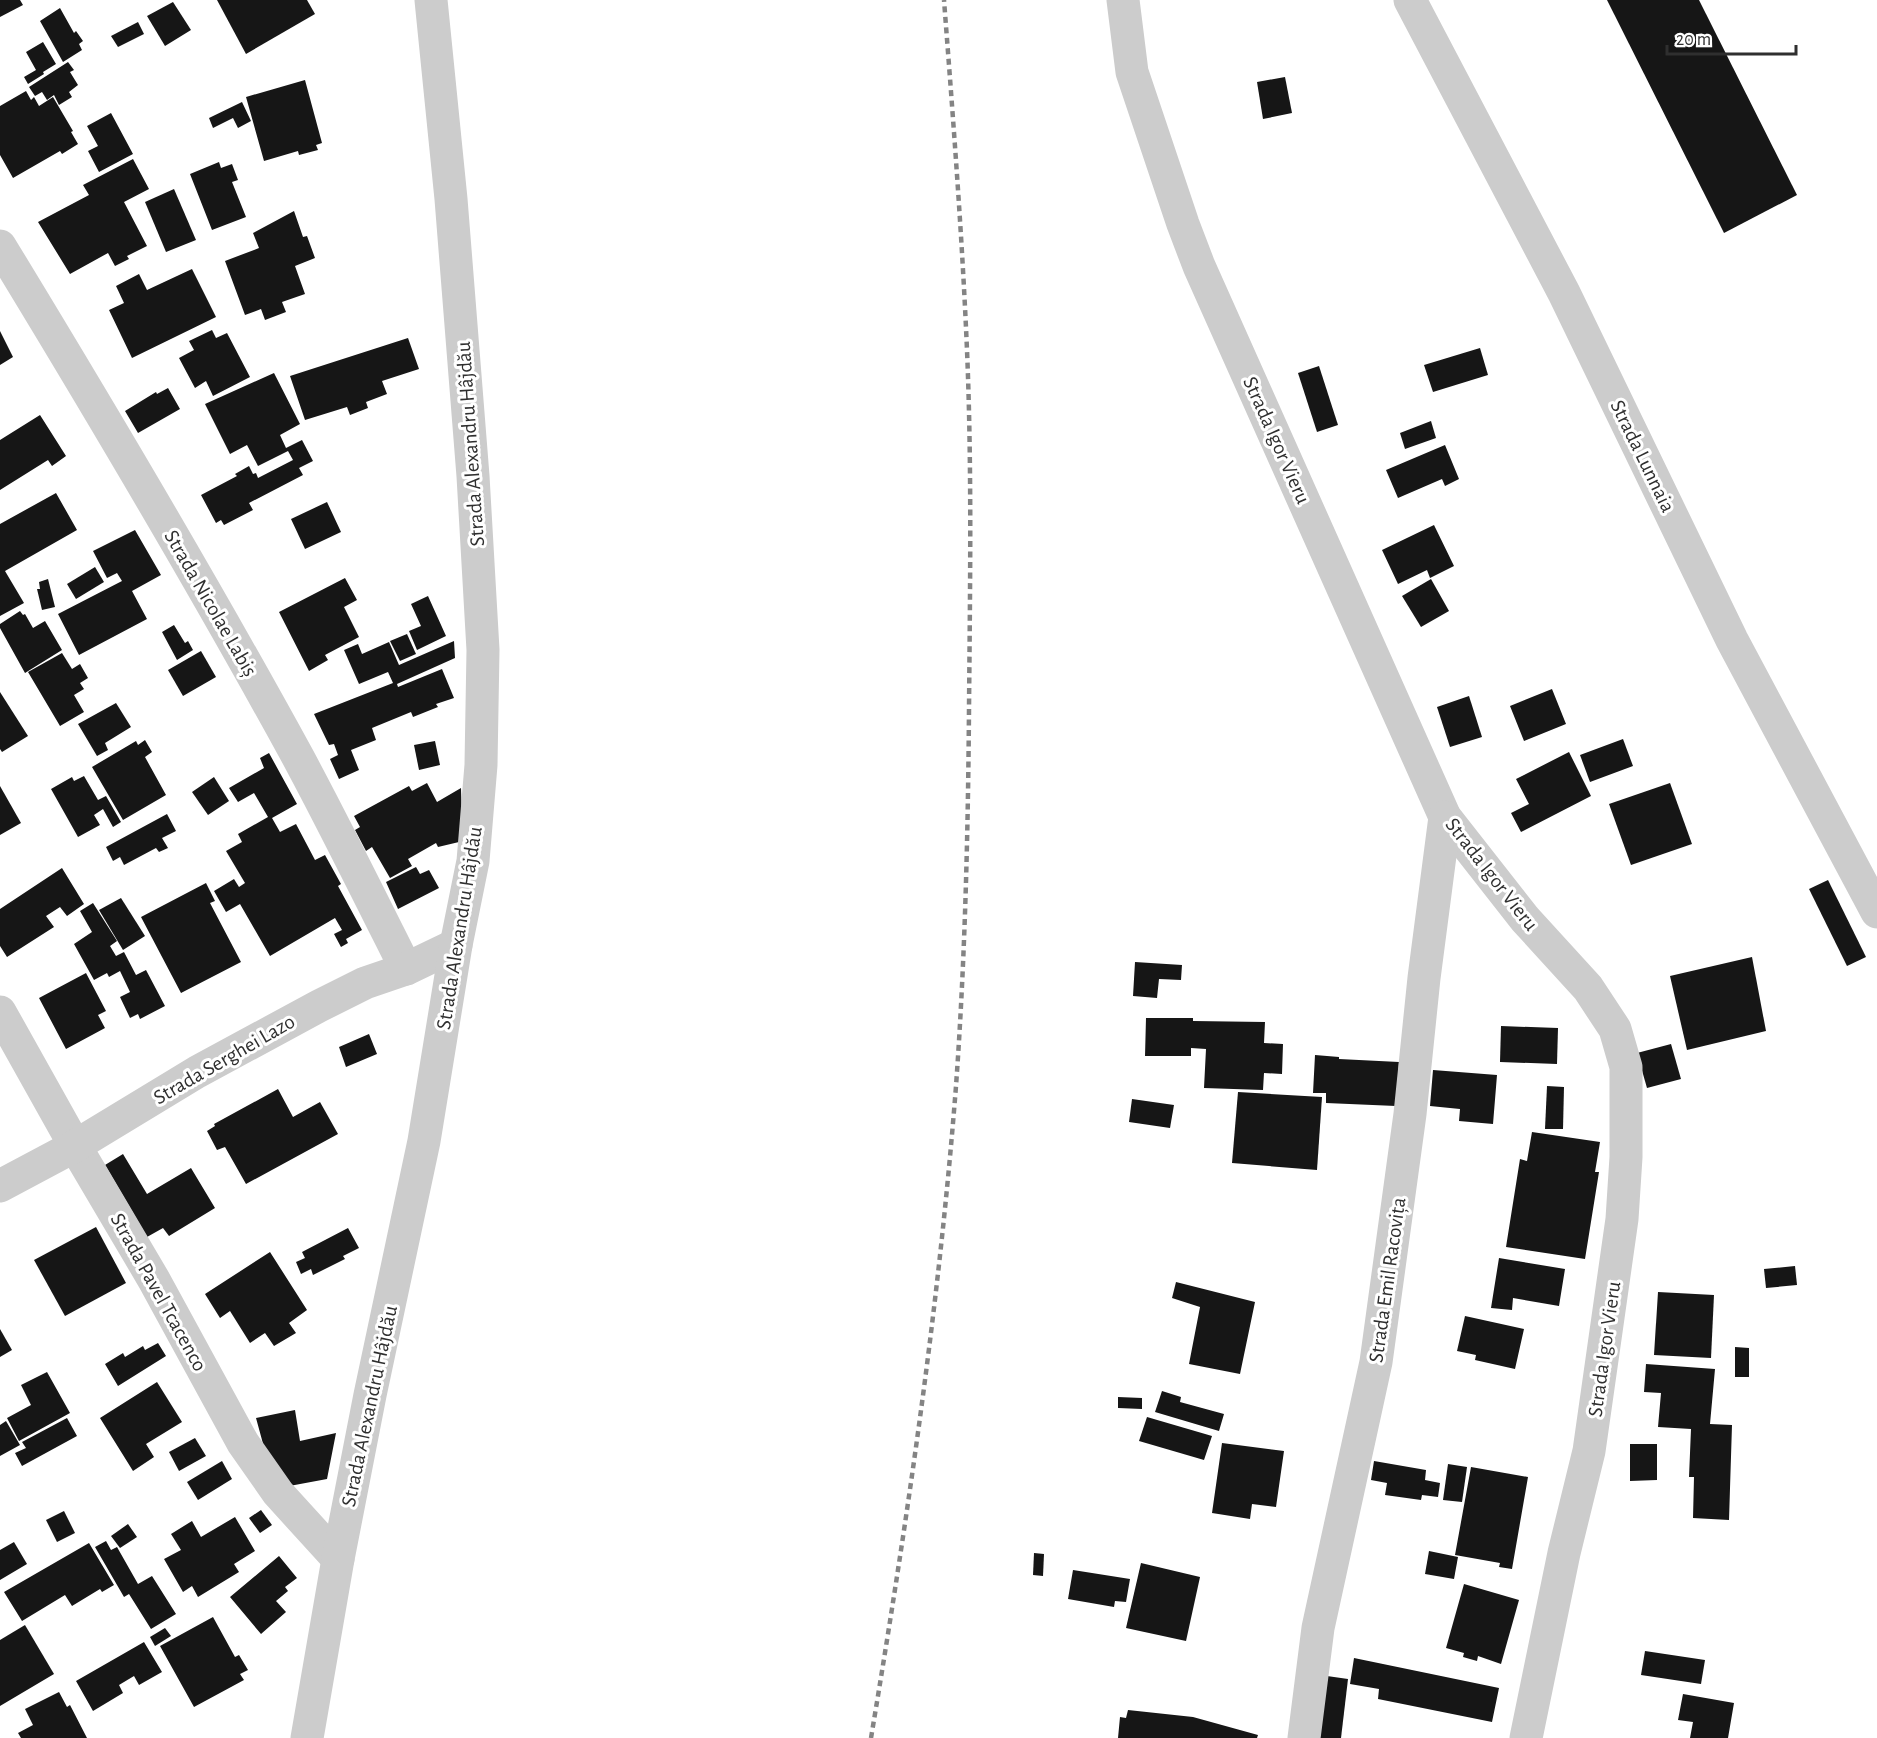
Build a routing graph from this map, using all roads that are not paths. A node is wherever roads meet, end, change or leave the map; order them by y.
1 (430, 0) edge
2 (1123, 0) edge
3 (1410, 0) edge
4 (0, 246) edge
5 (1445, 817) junction
6 (1877, 912) edge
7 (456, 945) junction
8 (406, 969) junction
9 (0, 1012) edge
10 (75, 1146) junction
11 (0, 1186) edge
12 (338, 1558) junction
13 (306, 1738) edge
14 (1304, 1738) edge
15 (1526, 1738) edge

1 - 7 street, Strada Alexandru Hâjdău
2 - 5 street, Strada Igor Vieru
3 - 6 street, Strada Lunnaia
4 - 8 street, Strada Nicolae Labiș
5 - 14 street, Strada Emil Racovița
5 - 15 street, Strada Igor Vieru
7 - 8 street, Strada Serghei Lazo
7 - 12 street, Strada Alexandru Hâjdău
8 - 10 street, Strada Serghei Lazo
9 - 10 street, Strada Pavel Tcacenco
10 - 11 street, Strada Serghei Lazo
10 - 12 street, Strada Pavel Tcacenco
12 - 13 street, Strada Alexandru Hâjdău

